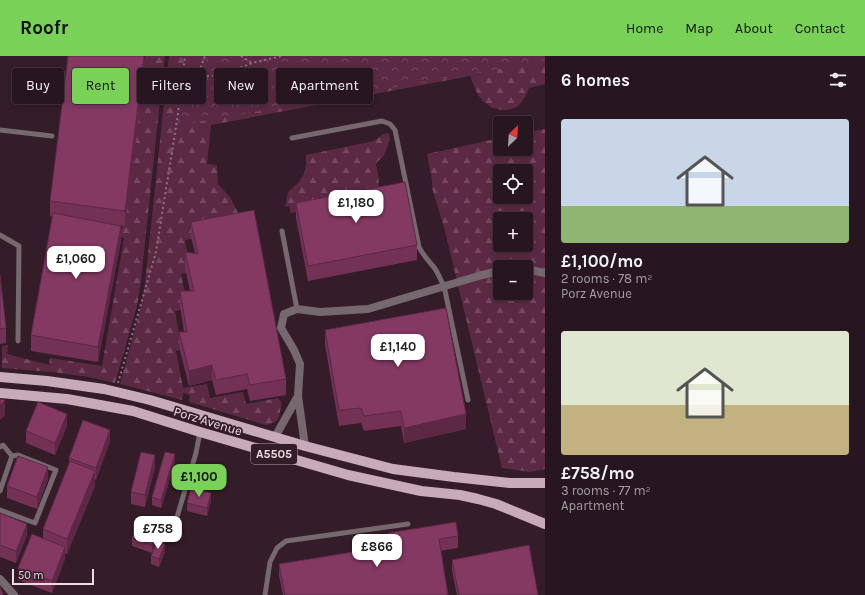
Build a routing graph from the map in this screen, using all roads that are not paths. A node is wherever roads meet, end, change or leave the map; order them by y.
1 (0, 130) edge
2 (52, 136) dead end
3 (292, 138) dead end
4 (282, 231) dead end
5 (0, 235) edge
6 (533, 270) edge
7 (493, 273) edge
8 (545, 273) edge
9 (444, 286) junction
10 (297, 309) junction
11 (18, 341) dead end
12 (0, 377) edge
13 (0, 394) edge
14 (298, 396) junction
15 (468, 400) dead end
16 (200, 432) junction
17 (275, 437) junction
18 (0, 446) edge
19 (305, 446) junction
20 (12, 456) junction
21 (545, 484) edge
22 (0, 491) edge
23 (0, 510) edge
24 (408, 524) dead end
25 (545, 524) edge
26 (172, 534) dead end
27 (0, 579) edge
28 (14, 595) edge
29 (265, 595) edge

1 - 2 lane
3 - 9 lane
4 - 10 lane
5 - 11 lane
6 - 8 street
7 - 9 street
9 - 10 street
9 - 15 lane
10 - 14 street
12 - 17 main road, Porz Avenue / A5505
13 - 16 main road, Porz Avenue / A5505
14 - 17 street
14 - 19 street
16 - 25 main road, Porz Avenue / A5505
16 - 26 lane
17 - 19 main road, Porz Avenue / A5505
18 - 20 lane
19 - 21 main road, Porz Avenue / A5505
20 - 22 lane
20 - 23 lane
24 - 29 lane
27 - 28 street

